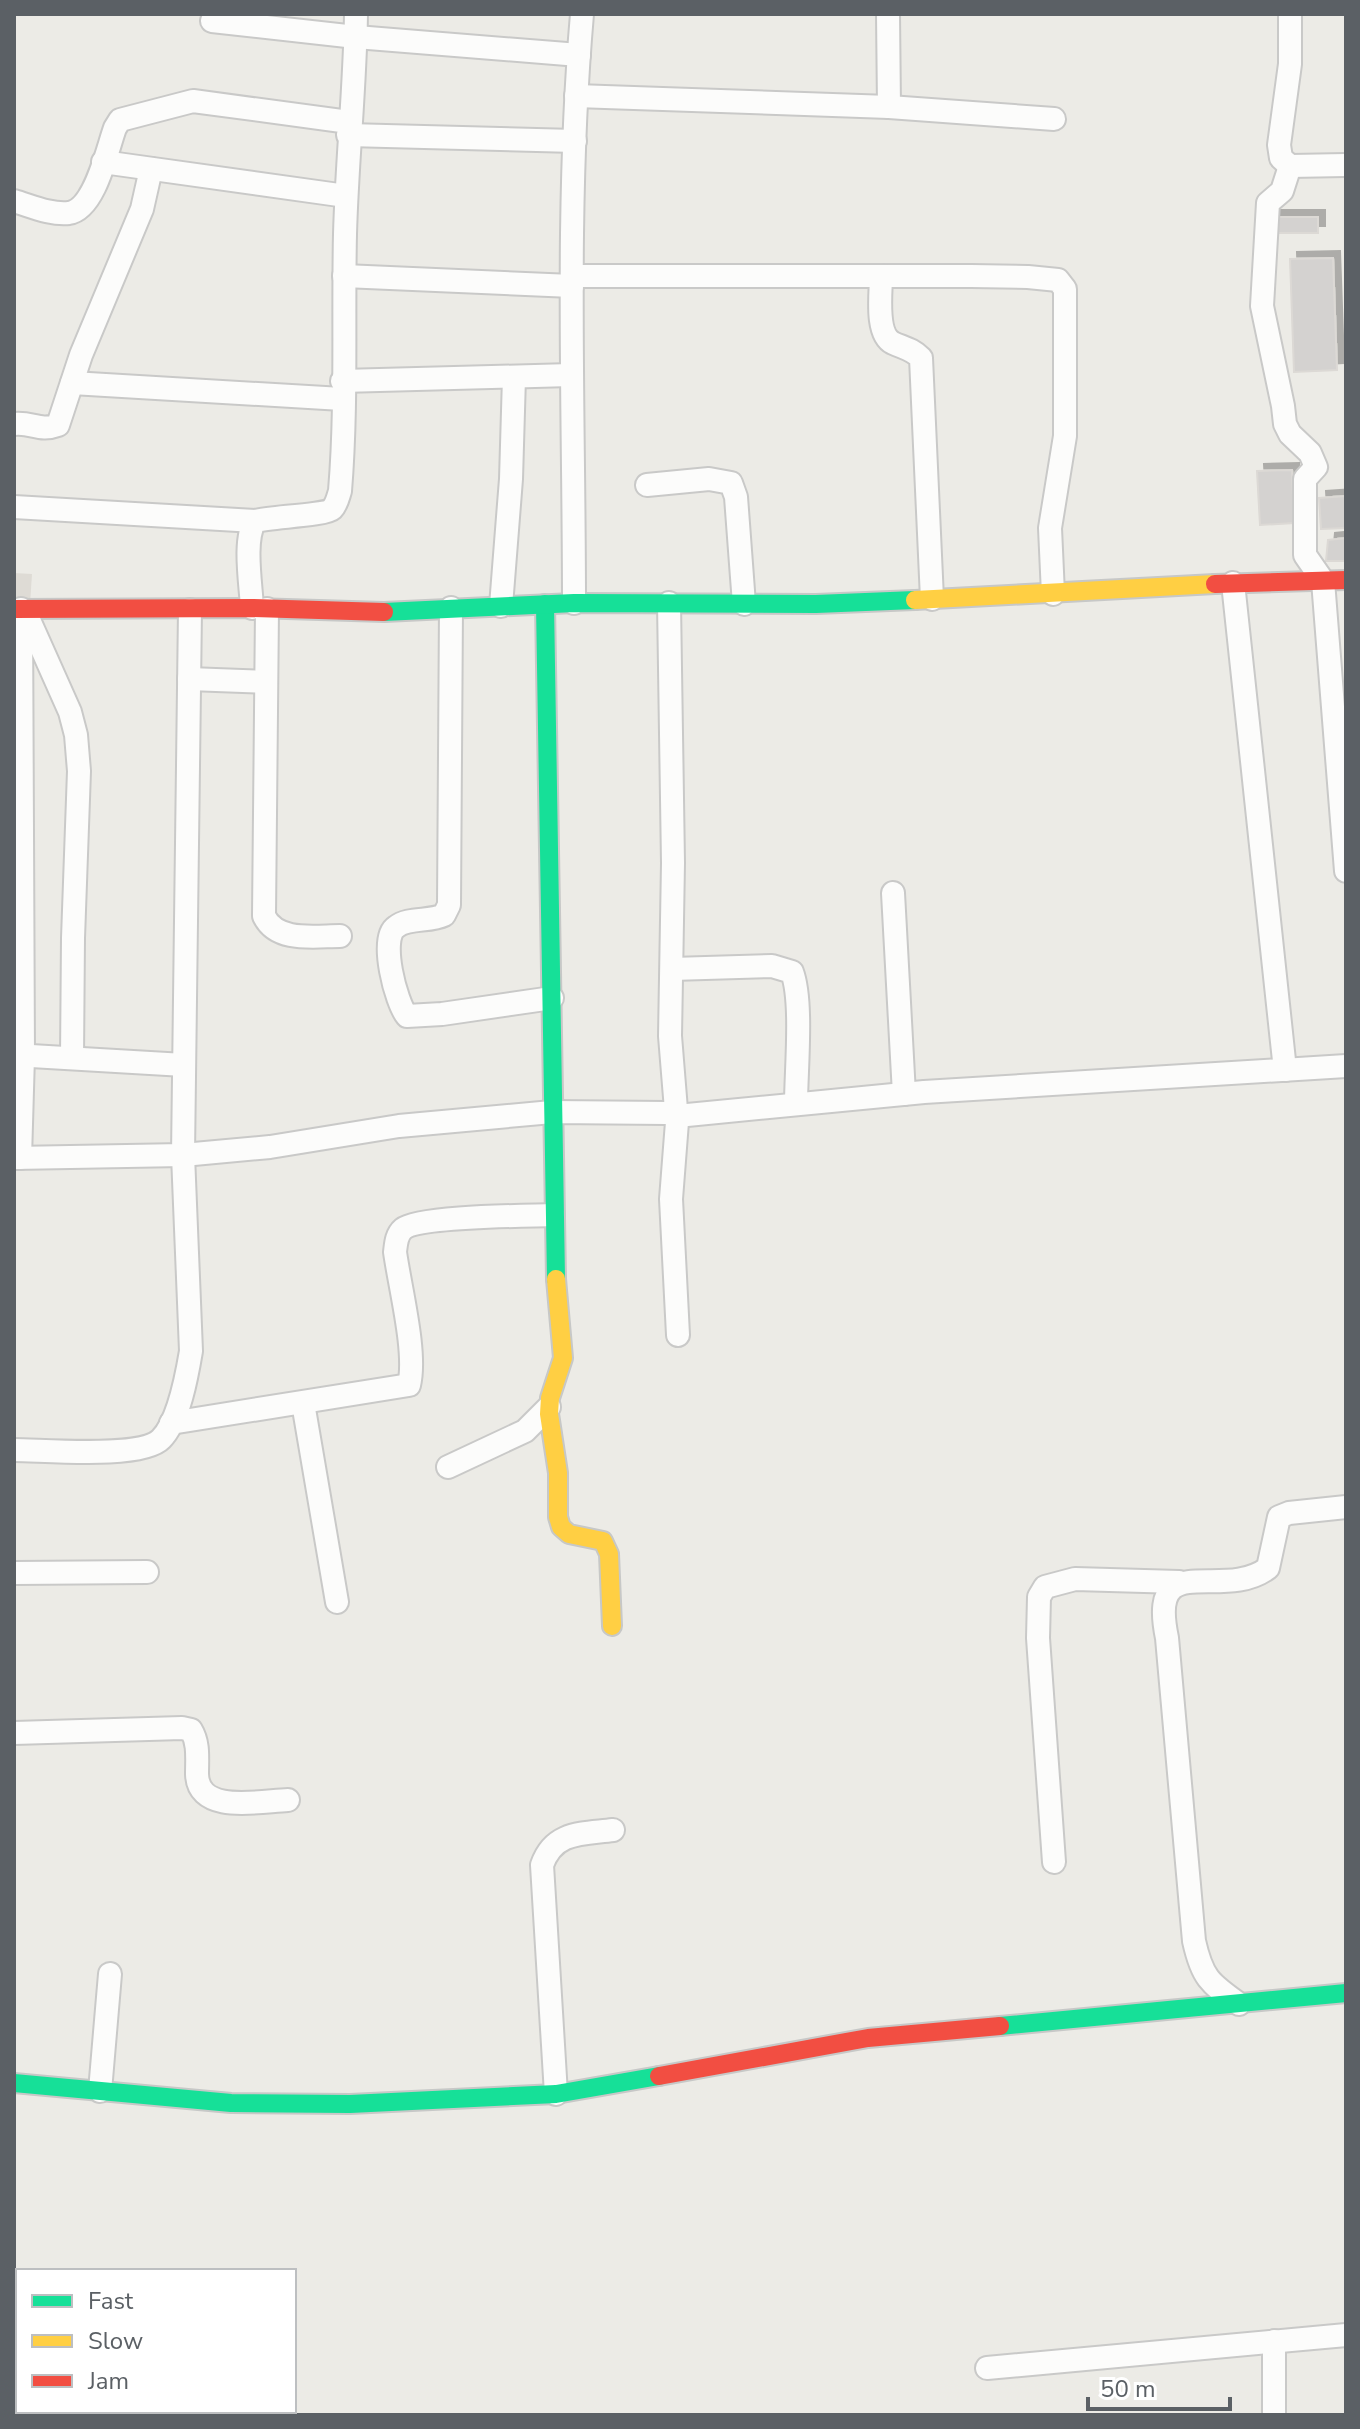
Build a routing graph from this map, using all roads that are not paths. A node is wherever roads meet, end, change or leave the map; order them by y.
1 (356, 14) edge
2 (582, 14) edge
3 (888, 14) edge
4 (1290, 14) edge
5 (212, 21) dead end
6 (356, 37) junction
7 (579, 55) junction
8 (576, 96) junction
9 (889, 107) junction
10 (1054, 119) dead end
11 (349, 129) junction
12 (575, 141) junction
13 (103, 162) junction
14 (1346, 165) edge
15 (1290, 166) junction
16 (151, 169) junction
17 (346, 196) junction
18 (14, 201) edge
19 (344, 276) junction
20 (881, 276) junction
21 (572, 281) junction
22 (571, 375) junction
23 (514, 377) junction
24 (72, 383) junction
25 (342, 390) junction
26 (14, 424) edge
27 (647, 485) dead end
28 (14, 507) edge
29 (255, 521) junction
30 (1346, 580) edge
31 (1323, 581) junction
32 (1233, 583) junction
33 (1053, 594) junction
34 (932, 599) junction
35 (574, 603) junction
36 (669, 603) junction
37 (545, 604) junction
38 (744, 604) junction
39 (501, 606) junction
40 (451, 608) junction
41 (20, 609) edge
42 (259, 609) junction
43 (190, 610) junction
44 (189, 679) junction
45 (266, 682) junction
46 (1346, 871) edge
47 (893, 893) dead end
48 (340, 936) dead end
49 (672, 969) junction
50 (552, 998) junction
51 (18, 1055) edge
52 (72, 1058) junction
53 (184, 1065) junction
54 (1346, 1066) edge
55 (1285, 1070) junction
56 (904, 1094) junction
57 (796, 1104) junction
58 (552, 1112) junction
59 (676, 1112) junction
60 (183, 1155) junction
61 (17, 1158) edge
62 (553, 1215) junction
63 (678, 1335) dead end
64 (303, 1403) junction
65 (549, 1407) junction
66 (171, 1423) junction
67 (14, 1450) edge
68 (448, 1467) dead end
69 (1346, 1507) edge
70 (147, 1572) dead end
71 (14, 1573) edge
72 (1179, 1582) junction
73 (337, 1602) dead end
74 (612, 1626) dead end
75 (14, 1733) edge
76 (288, 1800) dead end
77 (613, 1830) dead end
78 (1054, 1862) dead end
79 (110, 1974) dead end
80 (1346, 1993) edge
81 (1239, 2004) junction
82 (14, 2083) edge
83 (100, 2091) junction
84 (556, 2094) junction
85 (1346, 2335) edge
86 (1274, 2341) junction
87 (987, 2368) dead end
88 (1274, 2415) edge

1 - 6 street
2 - 7 street
3 - 9 street
4 - 15 street
5 - 6 street
6 - 7 street
6 - 11 street
7 - 8 street
8 - 9 street
8 - 12 street
9 - 10 street
11 - 12 street
11 - 13 street
11 - 17 street
12 - 21 street
13 - 16 street
13 - 18 street
14 - 15 street
15 - 31 street
16 - 17 street
16 - 24 street
17 - 19 street
19 - 21 street
19 - 25 street
20 - 21 street
20 - 33 street
20 - 34 street
21 - 22 street
22 - 23 street
22 - 35 street
23 - 25 street
23 - 39 street
24 - 25 street
24 - 26 street
25 - 29 street
27 - 38 street
28 - 29 street
29 - 42 street
30 - 31 street
31 - 32 street
31 - 46 street
32 - 33 street
32 - 55 street
33 - 34 street
34 - 38 street
35 - 36 street
35 - 37 street
36 - 38 street
36 - 49 street
37 - 39 street
37 - 50 street
39 - 40 street
40 - 42 street
40 - 50 street
41 - 43 street
41 - 51 street
41 - 52 street
42 - 43 street
42 - 45 street
43 - 44 street
44 - 45 street
44 - 53 street
45 - 48 street
47 - 56 street
49 - 57 street
49 - 59 street
50 - 58 street
51 - 52 street
51 - 61 street
52 - 53 street
53 - 60 street
54 - 55 street
55 - 56 street
56 - 57 street
57 - 59 street
58 - 59 street
58 - 60 street
58 - 62 street
59 - 63 street
60 - 61 street
60 - 66 street
62 - 64 street
62 - 65 street
64 - 66 street
64 - 73 street
65 - 68 street
65 - 74 street
66 - 67 street
69 - 72 street
70 - 71 street
72 - 78 street
72 - 81 street
75 - 76 street
77 - 84 street
79 - 83 street
80 - 81 street
81 - 84 street
82 - 83 street
83 - 84 street
85 - 86 street
86 - 87 street
86 - 88 street

